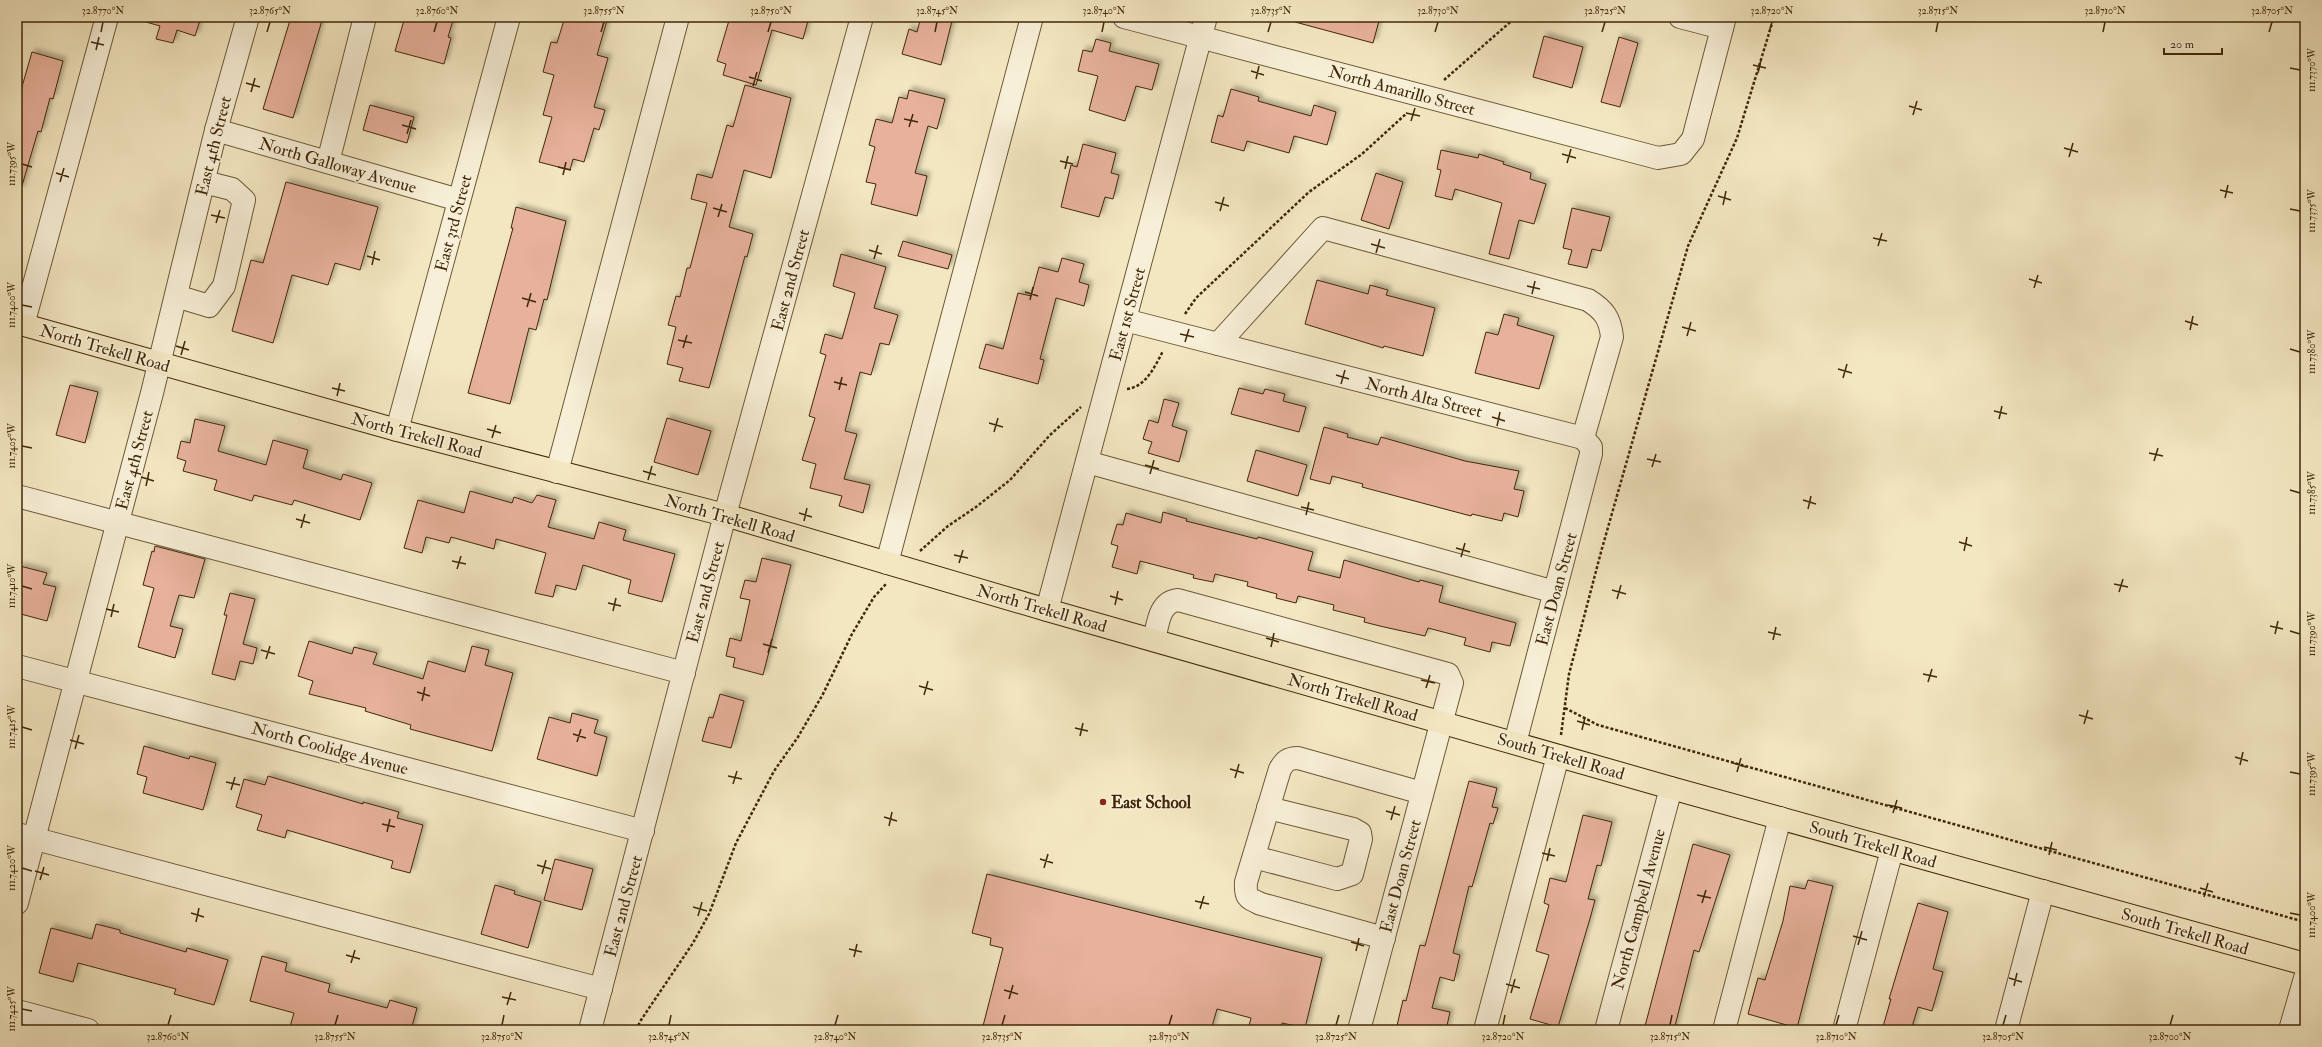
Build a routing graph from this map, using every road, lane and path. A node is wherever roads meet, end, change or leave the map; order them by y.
1 (107, 17) edge
2 (248, 17) edge
3 (365, 17) edge
4 (509, 17) edge
5 (678, 17) edge
6 (862, 17) edge
7 (1032, 17) edge
8 (1124, 17) edge
9 (1516, 17) edge
10 (1680, 17) edge
11 (1774, 17) edge
12 (1724, 23) edge
13 (1204, 27) edge
14 (1425, 97) junction
15 (216, 130) junction
16 (328, 162) junction
17 (204, 182) junction
18 (459, 200) junction
19 (176, 296) junction
20 (1125, 320) junction
21 (20, 324) edge
22 (1173, 332) junction
23 (1218, 344) junction
24 (159, 363) junction
25 (1108, 384) junction
26 (1088, 404) dead end
27 (397, 430) junction
28 (1583, 438) junction
29 (1087, 462) junction
30 (557, 472) junction
31 (17, 496) edge
32 (725, 515) junction
33 (117, 522) junction
34 (894, 565) junction
35 (1555, 592) junction
36 (1047, 610) junction
37 (1154, 640) junction
38 (17, 666) edge
39 (684, 673) junction
40 (76, 681) junction
41 (1565, 708) junction
42 (1441, 722) junction
43 (1515, 743) junction
44 (1558, 756) junction
45 (1671, 788) junction
46 (1422, 793) junction
47 (1268, 808) junction
48 (1780, 818) junction
49 (643, 831) junction
50 (25, 836) edge
51 (1892, 850) junction
52 (1254, 857) junction
53 (2043, 891) junction
54 (17, 903) edge
55 (2305, 922) edge
56 (1384, 938) junction
57 (2305, 964) edge
58 (2305, 978) edge
59 (602, 989) junction
60 (17, 1011) edge
61 (88, 1030) edge
62 (590, 1030) edge
63 (636, 1030) edge
64 (1359, 1030) edge
65 (1485, 1030) edge
66 (1606, 1030) edge
67 (1724, 1030) edge
68 (1844, 1030) edge
69 (2006, 1030) edge
70 (2290, 1030) edge

1 - 21 street
2 - 15 street, East 4th Street
3 - 16 street
4 - 18 street, East 3rd Street
5 - 30 street
6 - 32 street, East 2nd Street
7 - 34 street
8 - 13 street, North Amarillo Street
9 - 14 path
10 - 12 street
11 - 41 path
12 - 14 street, North Amarillo Street
13 - 14 street, North Amarillo Street
13 - 20 street, East 1st Street
14 - 22 path
15 - 16 street, North Galloway Avenue
15 - 17 street, East 4th Street
16 - 18 street, North Galloway Avenue
17 - 19 street, East 4th Street
17 - 19 street
18 - 27 street, East 3rd Street
19 - 24 street, East 4th Street
20 - 22 street, North Alta Street
20 - 25 street, East 1st Street
21 - 24 main road, North Trekell Road
22 - 23 street, North Alta Street
22 - 25 path
23 - 28 street, North Alta Street
23 - 28 street
24 - 27 main road, North Trekell Road
24 - 33 street, East 4th Street
25 - 29 street, East 1st Street
26 - 34 path
27 - 30 main road, North Trekell Road
28 - 35 street, East Doan Street
29 - 35 street
29 - 36 street, East 1st Street
30 - 32 main road, North Trekell Road
31 - 33 street
32 - 34 main road, North Trekell Road
32 - 39 street, East 2nd Street
33 - 39 street
33 - 40 street, East 4th Street
34 - 36 main road, North Trekell Road
34 - 63 path
35 - 43 street, East Doan Street
36 - 37 main road, North Trekell Road
37 - 42 main road, North Trekell Road
37 - 42 street, East Doan Street
38 - 40 street, North Coolidge Avenue
39 - 49 street, East 2nd Street
40 - 49 street, North Coolidge Avenue
40 - 50 street, East 4th Street
41 - 44 path
41 - 55 path
42 - 43 main road, South Trekell Road
42 - 46 street, East Doan Street
43 - 44 main road, South Trekell Road
44 - 45 main road, South Trekell Road
44 - 65 street
45 - 48 main road, South Trekell Road
45 - 66 street, North Campbell Avenue
46 - 47 street
46 - 56 street, East Doan Street
47 - 52 street
47 - 52 street
48 - 51 main road, South Trekell Road
48 - 67 street
49 - 59 street, East 2nd Street
50 - 54 street, East 4th Street
50 - 59 street
51 - 53 main road, South Trekell Road
51 - 68 street
52 - 56 street
53 - 57 main road, South Trekell Road
53 - 69 street
56 - 64 street, East Doan Street
58 - 70 street
59 - 62 street, East 2nd Street
60 - 61 street

